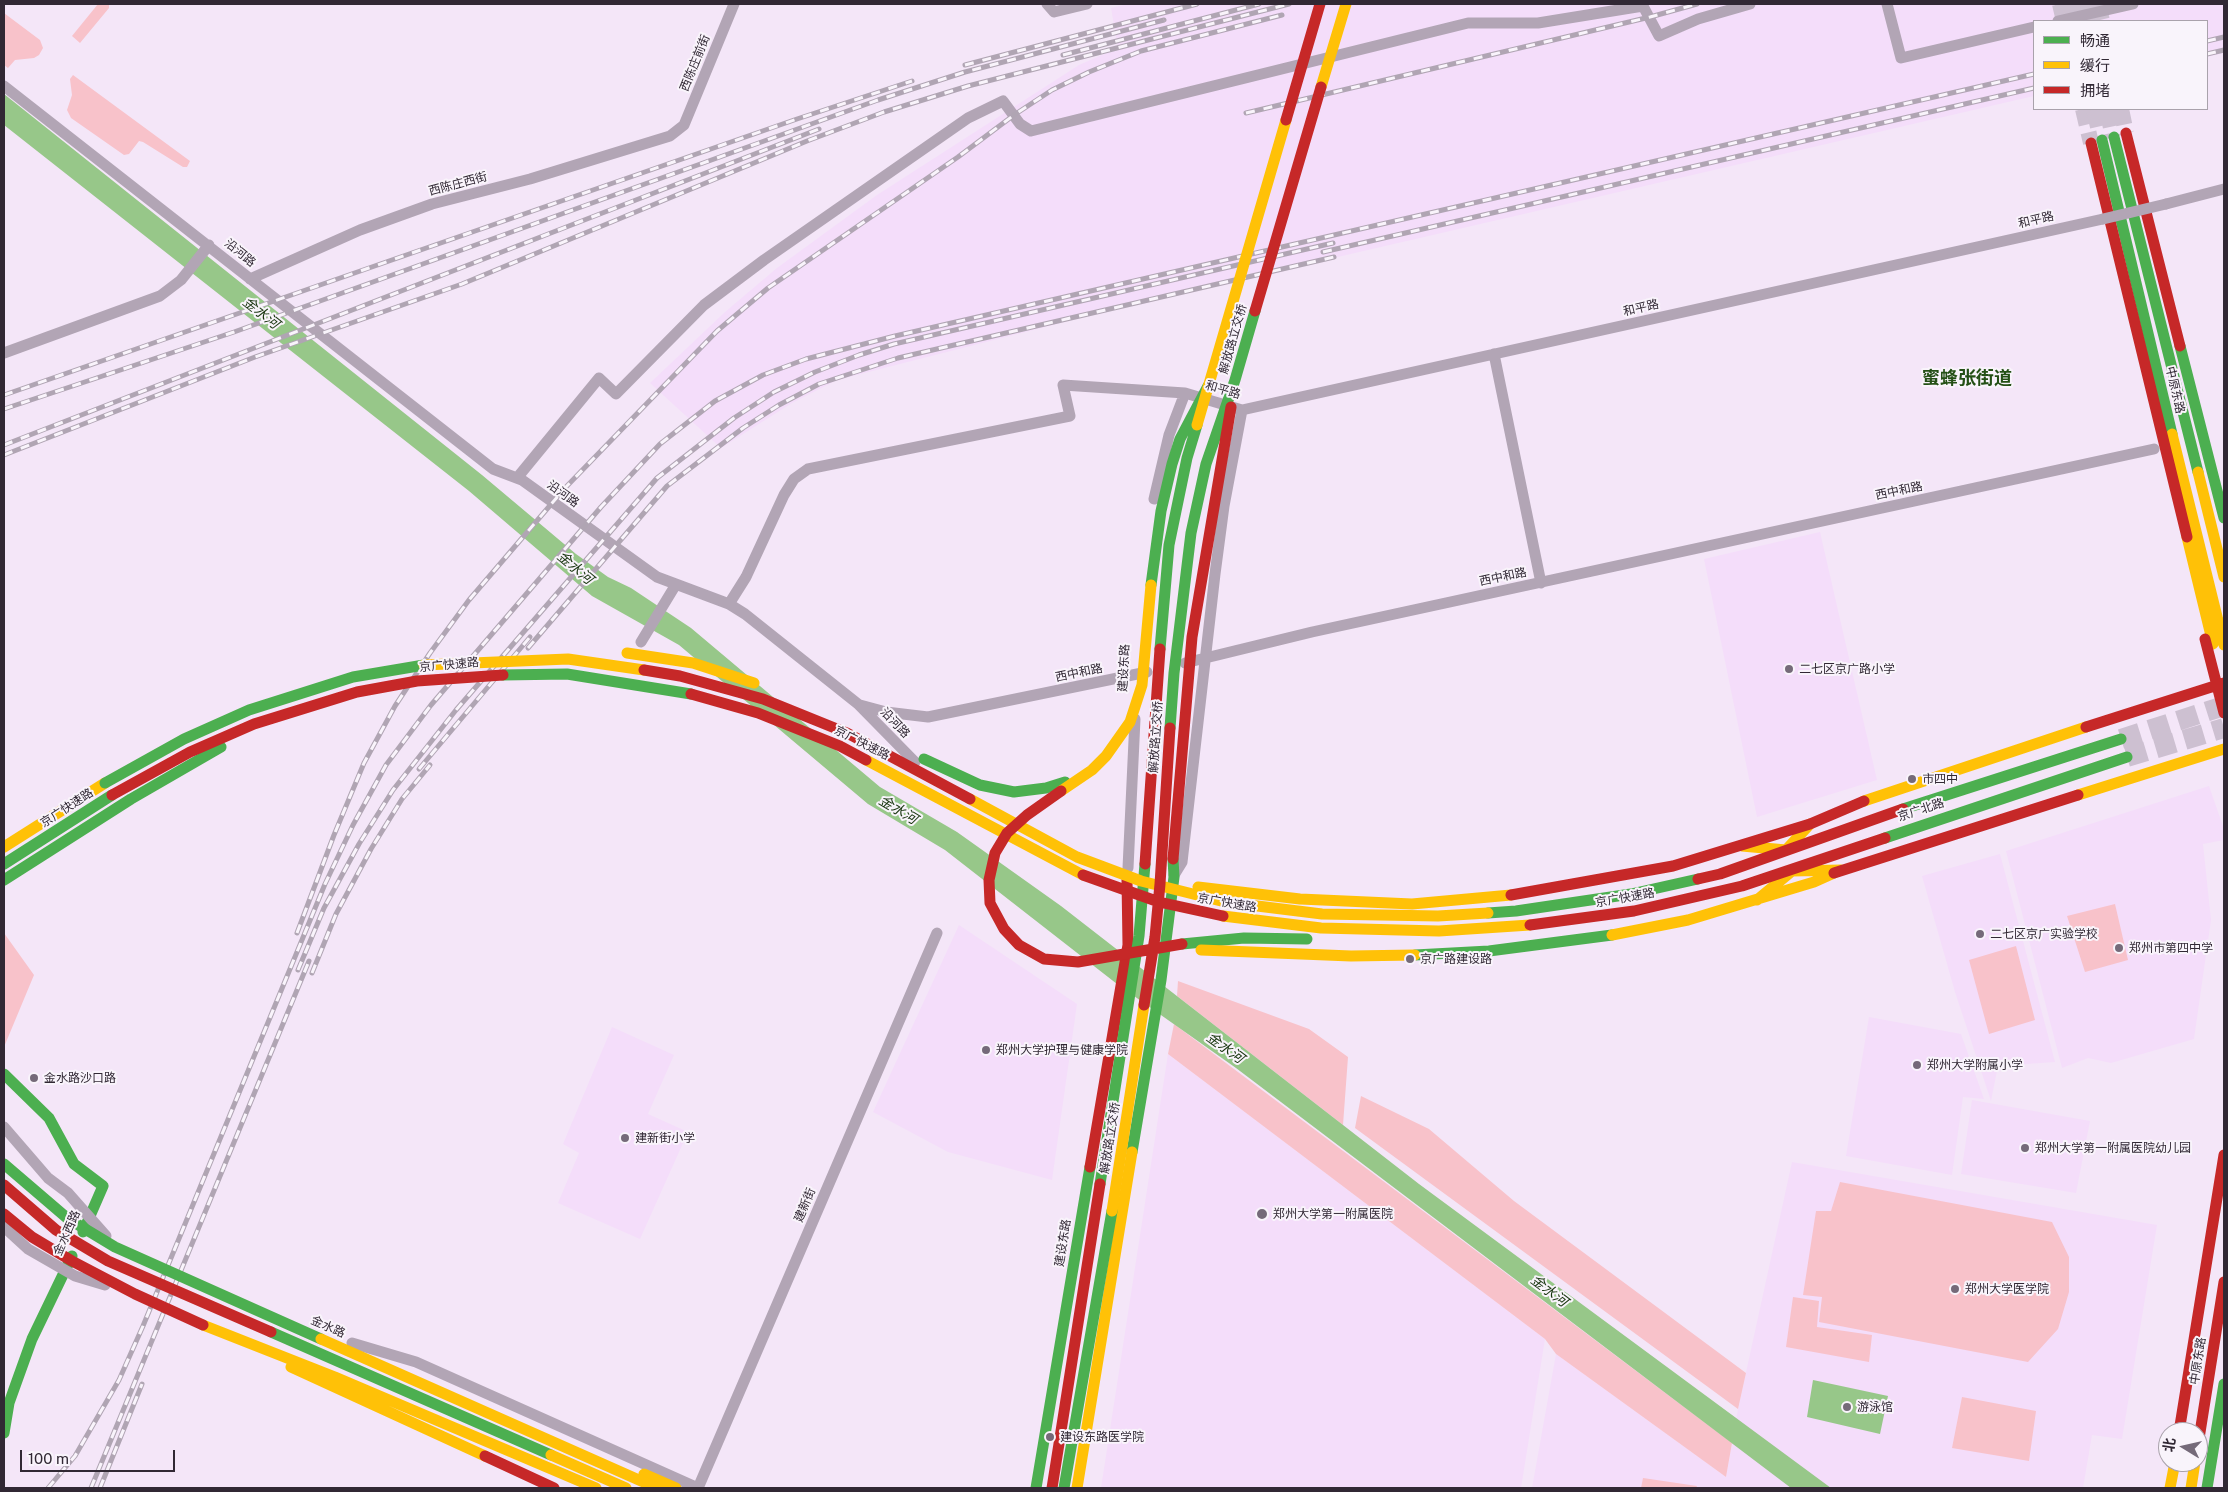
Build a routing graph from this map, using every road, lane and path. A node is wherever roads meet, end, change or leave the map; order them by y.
1 (734, 4) edge
2 (1047, 4) edge
3 (1087, 4) edge
4 (1320, 4) edge
5 (1346, 4) edge
6 (1750, 4) edge
7 (1887, 4) edge
8 (2134, 4) edge
9 (2062, 20) edge
10 (2033, 27) edge
11 (4, 86) edge
12 (678, 131) joint
13 (2126, 133) tunnel mouth
14 (2114, 137) tunnel mouth
15 (2097, 142) tunnel mouth
16 (2224, 190) edge
17 (2101, 220) junction
18 (207, 248) junction
19 (250, 279) junction
20 (4, 353) edge
21 (1494, 354) junction
22 (1235, 380) junction
23 (1208, 386) junction
24 (1185, 393) junction
25 (1242, 410) junction
26 (2154, 449) junction
27 (517, 478) junction
28 (2224, 518) edge
29 (2224, 577) edge
30 (1541, 583) junction
31 (675, 586) junction
32 (729, 604) junction
33 (641, 642) dead end
34 (2214, 643) edge
35 (600, 651) dead end
36 (2224, 651) edge
37 (618, 652) dead end
38 (1204, 658) junction
39 (536, 659) junction
40 (1138, 674) junction
41 (2220, 684) edge
42 (768, 688) dead end
43 (858, 704) junction
44 (289, 711) junction
45 (826, 712) dead end
46 (2224, 713) edge
47 (2121, 739) tunnel mouth
48 (2224, 749) edge
49 (2127, 757) tunnel mouth
50 (1092, 770) junction
51 (1810, 824) junction
52 (1742, 846) junction
53 (4, 847) edge
54 (1786, 850) junction
55 (4, 864) edge
56 (1128, 868) junction
57 (1841, 870) junction
58 (1720, 874) joint
59 (4, 880) edge
60 (1173, 880) junction
61 (1126, 886) junction
62 (1724, 890) joint
63 (1757, 900) junction
64 (1547, 923) junction
65 (937, 933) dead end
66 (1131, 947) junction
67 (1165, 949) junction
68 (4, 1074) edge
69 (4, 1127) edge
70 (2224, 1154) edge
71 (4, 1164) edge
72 (4, 1185) edge
73 (4, 1214) edge
74 (4, 1228) edge
75 (115, 1247) junction
76 (2224, 1282) edge
77 (135, 1294) junction
78 (203, 1325) junction
79 (324, 1341) junction
80 (352, 1343) junction
81 (2224, 1384) edge
82 (2181, 1422) edge
83 (2202, 1422) edge
84 (4, 1433) edge
85 (2172, 1472) edge
86 (2193, 1472) edge
87 (667, 1487) edge
88 (554, 1488) edge
89 (596, 1488) edge
90 (626, 1488) edge
91 (698, 1488) edge
92 (1036, 1488) edge
93 (1052, 1488) edge
94 (1064, 1488) edge
95 (1076, 1488) edge
96 (2170, 1488) edge
97 (2191, 1488) edge
98 (2207, 1488) edge

1 - 12 street, 西陈庄前街
2 - 3 street
4 - 23 main road, 解放路立交桥, bridge
5 - 22 main road, 解放路立交桥, bridge
6 - 27 street
7 - 10 street
8 - 9 street
11 - 18 street, 沿河路
12 - 19 street, 西陈庄西街
13 - 28 main road
14 - 29 main road, 中原东路
15 - 34 main road, 中原东路
16 - 17 street, 和平路, bridge
17 - 21 street, 和平路
17 - 26 main road
18 - 19 street, 沿河路
18 - 20 street
19 - 27 street, 沿河路
21 - 25 street, 和平路
21 - 30 street
22 - 60 main road, bridge
22 - 94 main road, 解放路立交桥, bridge
23 - 50 main road, bridge
23 - 66 main road, 解放路立交桥, bridge
24 - 25 street, 和平路
24 - 32 street, 和平路
24 - 40 street, 建设东路
25 - 38 street
26 - 30 street, 西中和路
26 - 34 main road
27 - 31 street, 沿河路
30 - 38 street, 西中和路
31 - 32 street, 沿河路
31 - 33 street
32 - 43 street, 沿河路
34 - 36 main road
34 - 41 main road
35 - 39 main road
37 - 42 main road, bridge
38 - 40 street, 西中和路
38 - 60 street
39 - 53 main road, 京广快速路, bridge
39 - 58 main road, 京广快速路, bridge
40 - 43 street, 西中和路
40 - 56 street, 建设东路
41 - 46 main road
41 - 51 main road
43 - 61 street, 沿河路
44 - 55 main road, 京广快速路, bridge
44 - 59 main road, bridge
44 - 64 main road, 京广快速路, bridge
45 - 50 main road, bridge
47 - 54 main road, 京广北路
48 - 57 main road
49 - 62 main road, 京广北路
50 - 64 main road, bridge
51 - 52 main road
51 - 54 main road
52 - 54 main road
52 - 60 main road
54 - 58 main road, 京广北路
56 - 60 main road
56 - 61 main road, 建设东路
57 - 63 main road
57 - 63 main road
60 - 67 main road
61 - 66 main road, 建设东路
62 - 64 main road, 京广快速路
63 - 67 main road
65 - 91 street, 建新街
66 - 67 main road
66 - 92 main road, 建设东路
66 - 93 main road, 解放路立交桥, bridge
67 - 95 main road
68 - 84 main road, 金水西路
69 - 75 street, bridge
70 - 82 main road
71 - 75 main road, 金水路, bridge
72 - 90 main road, bridge
73 - 77 main road, bridge
74 - 77 street, bridge
75 - 79 main road, 金水路, bridge
76 - 83 main road, 中原东路
77 - 78 main road, bridge
78 - 88 main road
78 - 89 main road
79 - 80 main road
79 - 87 main road, 金水路, bridge
80 - 87 main road
80 - 91 street
81 - 98 main road
85 - 96 main road
86 - 97 main road

